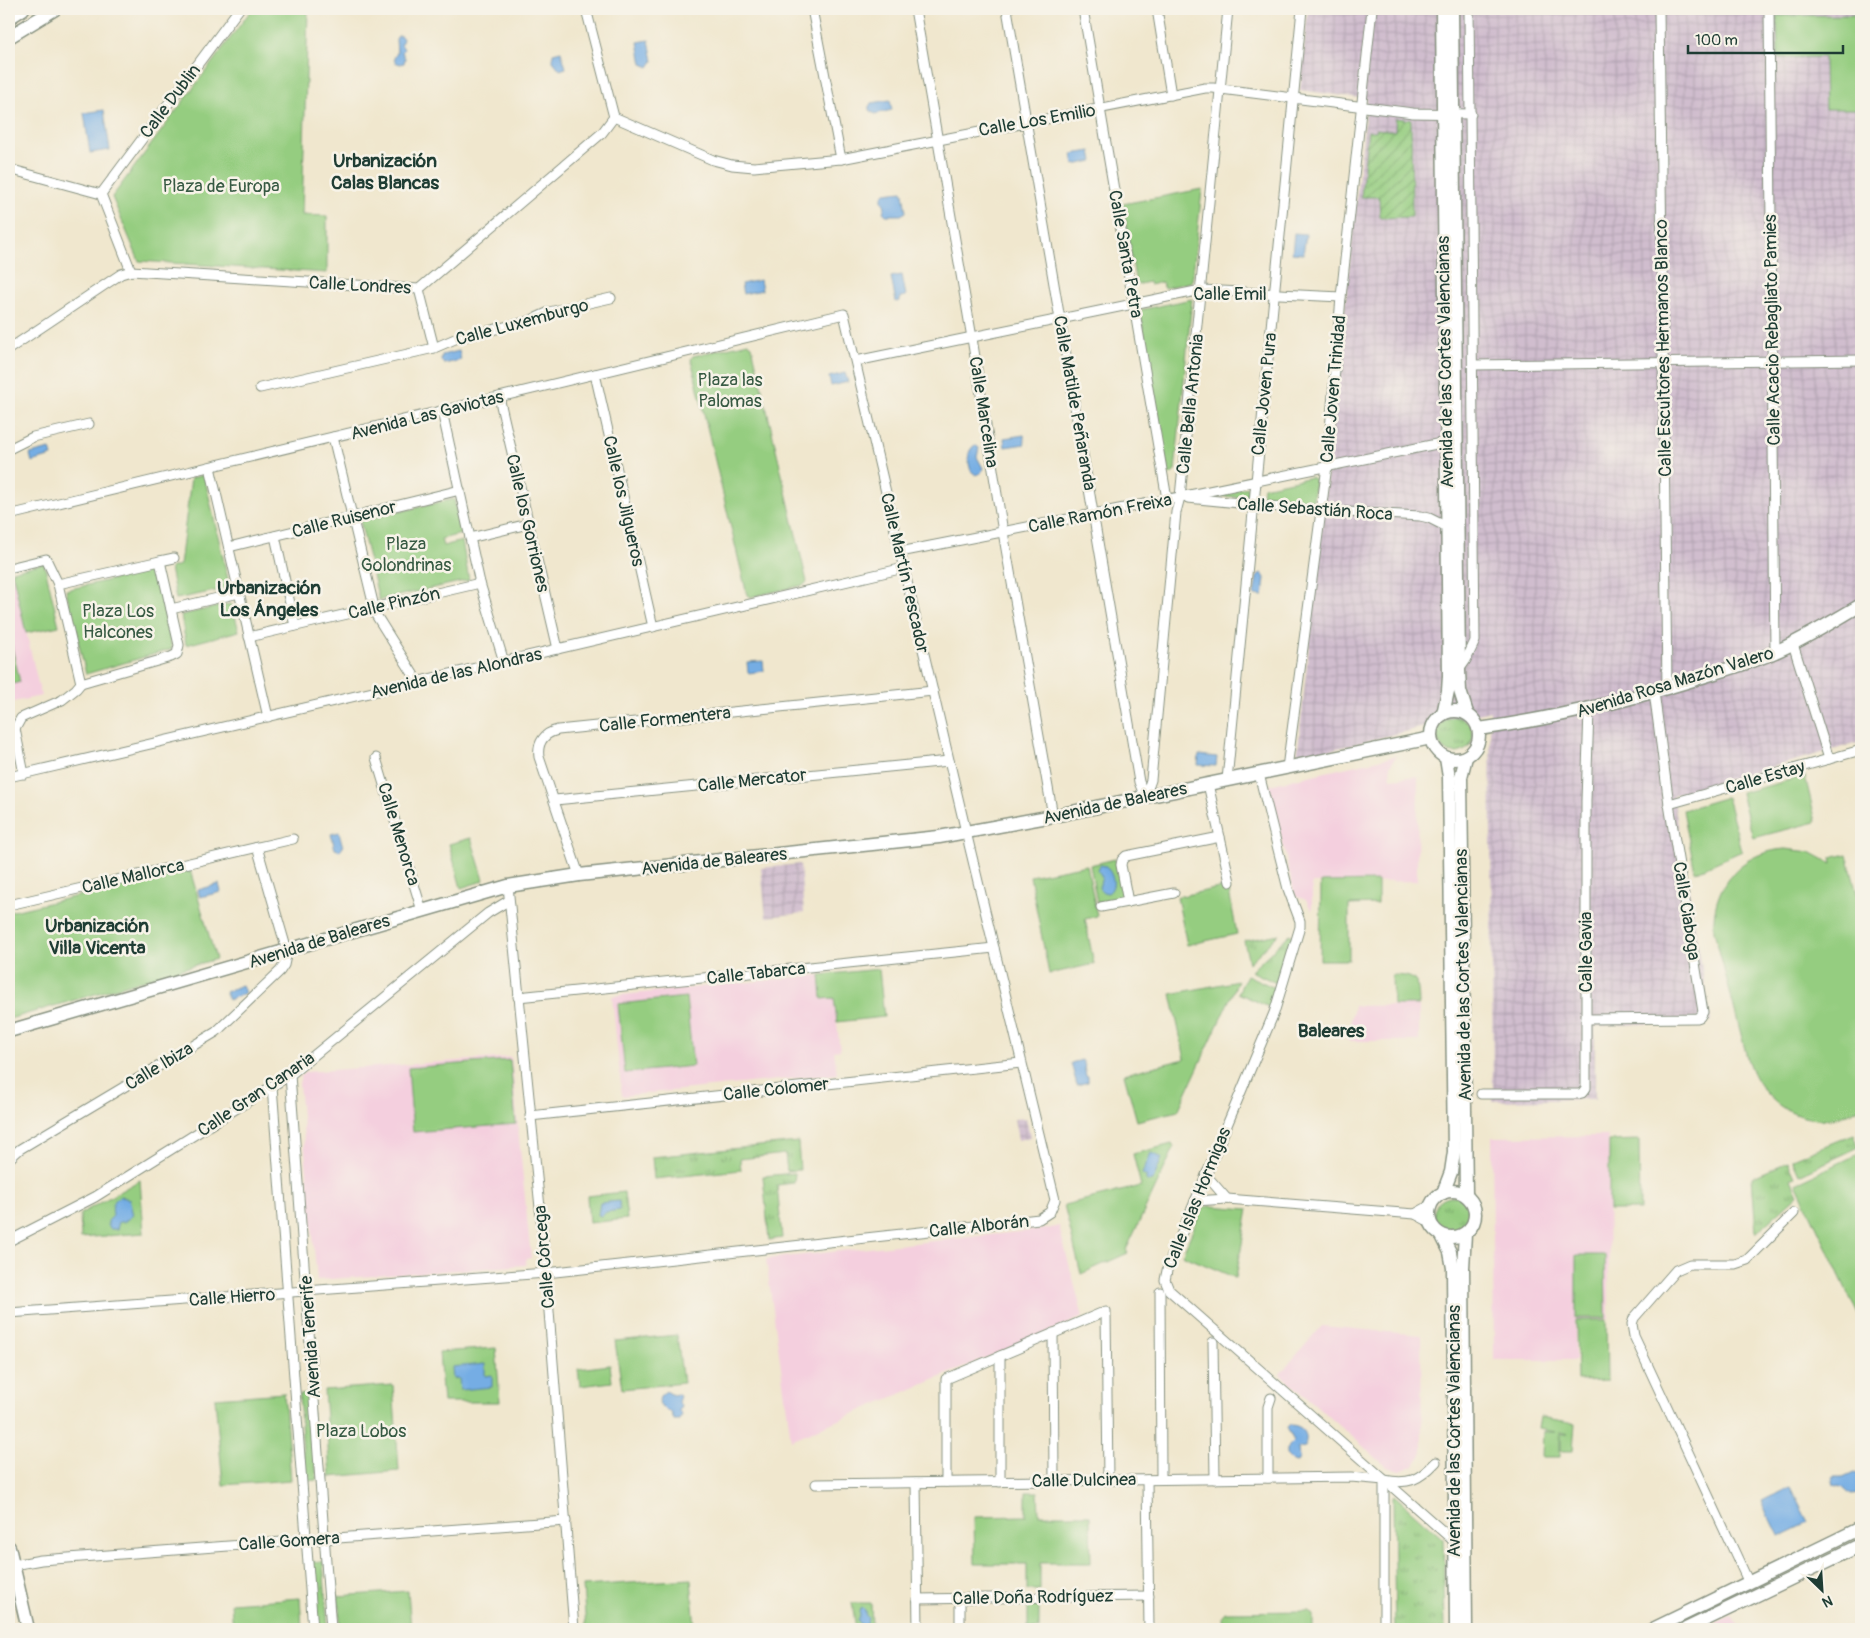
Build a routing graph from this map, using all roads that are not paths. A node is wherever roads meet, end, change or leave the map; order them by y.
1 (23, 9) edge
2 (55, 9) edge
3 (239, 9) edge
4 (586, 9) edge
5 (812, 9) edge
6 (915, 9) edge
7 (1007, 9) edge
8 (1083, 9) edge
9 (1157, 9) edge
10 (1228, 9) edge
11 (1302, 9) edge
12 (1372, 9) edge
13 (1442, 9) edge
14 (1452, 9) edge
15 (1469, 9) edge
16 (1659, 9) edge
17 (1769, 9) edge
18 (9, 18) edge
19 (9, 37) edge
20 (1220, 89) junction
21 (1171, 95) junction
22 (1293, 98) junction
23 (1361, 106) junction
24 (1100, 109) junction
25 (1448, 114) junction
26 (1470, 114) junction
27 (614, 117) junction
28 (1026, 122) junction
29 (938, 139) junction
30 (841, 159) junction
31 (9, 169) edge
32 (100, 194) junction
33 (131, 271) junction
34 (419, 289) junction
35 (1201, 290) junction
36 (1274, 294) junction
37 (1341, 297) junction
38 (611, 298) dead end
39 (1135, 304) junction
40 (844, 314) joint
41 (1060, 319) junction
42 (972, 337) junction
43 (434, 348) junction
44 (9, 349) edge
45 (1861, 360) edge
46 (856, 361) junction
47 (1772, 362) junction
48 (1663, 363) junction
49 (1473, 365) junction
50 (595, 374) junction
51 (260, 388) dead end
52 (499, 397) junction
53 (442, 411) junction
54 (89, 424) dead end
55 (333, 437) junction
56 (1446, 442) junction
57 (9, 449) edge
58 (1327, 466) junction
59 (210, 467) junction
60 (1255, 481) junction
61 (460, 490) junction
62 (1180, 497) junction
63 (1167, 500) junction
64 (1253, 505) junction
65 (1321, 511) junction
66 (1094, 514) junction
67 (9, 515) edge
68 (353, 517) junction
69 (528, 524) junction
70 (1447, 527) junction
71 (1003, 532) junction
72 (275, 536) junction
73 (470, 538) junction
74 (229, 547) junction
75 (900, 552) junction
76 (174, 558) dead end
77 (160, 561) junction
78 (9, 568) edge
79 (904, 568) junction
80 (480, 583) junction
81 (58, 584) junction
82 (240, 593) junction
83 (1861, 605) edge
84 (374, 607) junction
85 (171, 609) junction
86 (295, 626) junction
87 (653, 627) junction
88 (249, 637) junction
89 (1793, 644) junction
90 (558, 649) junction
91 (1775, 652) junction
92 (504, 662) junction
93 (1458, 671) junction
94 (418, 682) junction
95 (81, 683) junction
96 (1667, 688) junction
97 (933, 691) junction
98 (1654, 692) junction
99 (1589, 710) junction
100 (1467, 713) junction
101 (1443, 714) junction
102 (268, 717) junction
103 (1479, 729) junction
104 (1430, 738) junction
105 (1861, 750) edge
106 (1466, 757) junction
107 (376, 758) dead end
108 (1446, 758) junction
109 (1829, 759) junction
110 (949, 760) junction
111 (1287, 768) junction
112 (24, 774) junction
113 (1259, 774) junction
114 (9, 777) edge
115 (1227, 780) junction
116 (1208, 784) junction
117 (1145, 797) junction
118 (555, 800) junction
119 (1669, 804) junction
120 (1053, 816) junction
121 (966, 832) junction
122 (1220, 837) junction
123 (293, 839) dead end
124 (257, 847) junction
125 (579, 874) junction
126 (1230, 882) dead end
127 (508, 886) junction
128 (1174, 893) dead end
129 (508, 901) junction
130 (1128, 902) junction
131 (9, 905) edge
132 (1101, 907) dead end
133 (422, 911) junction
134 (994, 948) junction
135 (288, 951) junction
136 (518, 997) junction
137 (1586, 1019) junction
138 (9, 1031) edge
139 (1021, 1063) junction
140 (290, 1075) junction
141 (272, 1086) junction
142 (1481, 1094) dead end
143 (530, 1116) junction
144 (9, 1159) edge
145 (1206, 1176) junction
146 (1443, 1193) junction
147 (1466, 1195) junction
148 (1227, 1199) junction
149 (1195, 1201) junction
150 (1431, 1205) junction
151 (1794, 1213) dead end
152 (1415, 1214) junction
153 (1430, 1222) junction
154 (1465, 1234) junction
155 (1442, 1236) junction
156 (9, 1242) edge
157 (546, 1273) junction
158 (306, 1291) junction
159 (288, 1292) junction
160 (1160, 1292) dead end
161 (9, 1313) edge
162 (1053, 1333) junction
163 (1213, 1342) dead end
164 (1000, 1356) junction
165 (1271, 1398) dead end
166 (1436, 1462) dead end
167 (1268, 1478) junction
168 (1161, 1479) junction
169 (1214, 1479) junction
170 (1108, 1480) junction
171 (1147, 1480) junction
172 (1384, 1480) junction
173 (1054, 1481) junction
174 (946, 1482) junction
175 (1000, 1482) junction
176 (916, 1483) junction
177 (816, 1484) dead end
178 (566, 1521) junction
179 (1861, 1528) edge
180 (325, 1539) junction
181 (306, 1540) junction
182 (1455, 1542) junction
183 (1861, 1544) edge
184 (9, 1547) edge
185 (13, 1565) junction
186 (1749, 1582) junction
187 (1149, 1596) junction
188 (960, 1598) junction
189 (917, 1599) junction
190 (28, 1629) edge
191 (313, 1629) edge
192 (331, 1629) edge
193 (574, 1629) edge
194 (918, 1629) edge
195 (960, 1629) edge
196 (1149, 1629) edge
197 (1384, 1629) edge
198 (1456, 1629) edge
199 (1466, 1629) edge
200 (1653, 1629) edge
201 (1686, 1629) edge

1 - 18 main road
2 - 19 main road
3 - 32 street, Calle Dublin
4 - 27 street
5 - 30 street
6 - 29 street, Calle Marcelina
7 - 28 street, Calle Matilde Peñaranda
8 - 24 street, Calle Santa Petra
9 - 21 street
10 - 20 street, Calle Bella Antonia
11 - 22 street, Calle Joven Pura
12 - 23 street, Calle Joven Trinidad
13 - 25 main road, Avenida de las Cortes Valencianas
14 - 25 main road, Avenida de las Cortes Valencianas
15 - 26 street, Avenida de las Cortes Valencianas
16 - 48 street, Calle Escultores Hermanos Blanco
17 - 47 street, Calle Acacio Rebagliato Pamies
20 - 21 street, Calle Los Emilio
20 - 22 street, Calle Los Emilio
20 - 35 street, Calle Bella Antonia
21 - 24 street, Calle Los Emilio
22 - 23 street, Calle Los Emilio
22 - 36 street, Calle Joven Pura
23 - 25 street, Calle Los Emilio
23 - 37 street, Calle Joven Trinidad
24 - 28 street, Calle Los Emilio
24 - 39 street, Calle Santa Petra
25 - 26 street, Calle Los Emilio
25 - 56 main road, Avenida de las Cortes Valencianas
25 - 93 main road, Avenida de las Cortes Valencianas
26 - 49 street, Avenida de las Cortes Valencianas
27 - 30 street, Calle Los Emilio
27 - 34 street, Calle Londres
28 - 29 street, Calle Los Emilio
28 - 41 street, Calle Matilde Peñaranda
29 - 30 street, Calle Los Emilio
29 - 42 street, Calle Marcelina
31 - 32 street
32 - 33 street
33 - 34 street, Calle Londres
33 - 44 street
34 - 43 street, Calle Luxemburgo
35 - 36 street, Calle Emil
35 - 39 street, Calle Emil
35 - 62 street, Calle Bella Antonia
36 - 37 street, Calle Emil
36 - 60 street, Calle Joven Pura
37 - 58 street, Calle Joven Trinidad
38 - 43 street, Calle Luxemburgo
39 - 41 street, Calle Emil
39 - 63 street, Calle Santa Petra
40 - 46 street, Calle Martín Pescador
40 - 50 street, Avenida Las Gaviotas
41 - 42 street, Calle Emil
41 - 66 street, Calle Matilde Peñaranda
42 - 46 street, Calle Emil
42 - 71 street, Calle Marcelina
43 - 51 street, Calle Luxemburgo
45 - 47 street
46 - 75 street, Calle Martín Pescador
47 - 48 street
47 - 91 street, Calle Acacio Rebagliato Pamies
48 - 49 street
48 - 96 street, Calle Escultores Hermanos Blanco
49 - 93 street, Avenida de las Cortes Valencianas
50 - 52 street, Avenida Las Gaviotas
50 - 87 street, Calle los Jilgueros
52 - 53 street, Avenida Las Gaviotas
52 - 69 street, Calle los Gorriones
53 - 55 street, Avenida Las Gaviotas
53 - 61 street
54 - 57 street
55 - 59 street, Avenida Las Gaviotas
55 - 68 street
56 - 58 street, Calle Ramón Freixa
56 - 70 main road, Avenida de las Cortes Valencianas
58 - 60 street, Calle Ramón Freixa
58 - 65 street, Calle Joven Trinidad
59 - 67 street, Avenida Las Gaviotas
59 - 74 street
60 - 62 street, Calle Ramón Freixa
60 - 64 street, Calle Joven Pura
61 - 68 street, Calle Ruisenor
61 - 73 street
62 - 63 street, Calle Ramón Freixa
62 - 64 street, Calle Sebastián Roca
62 - 117 street, Calle Bella Antonia
63 - 66 street, Calle Ramón Freixa
64 - 65 street, Calle Sebastián Roca
64 - 115 street, Calle Joven Pura
65 - 70 street, Calle Sebastián Roca
65 - 111 street, Calle Joven Trinidad
66 - 71 street, Calle Ramón Freixa
66 - 117 street, Calle Matilde Peñaranda
68 - 72 street, Calle Ruisenor
68 - 84 street
69 - 73 street
69 - 90 street, Calle los Gorriones
70 - 101 main road, Avenida de las Cortes Valencianas
71 - 75 street, Calle Ramón Freixa
71 - 120 street, Calle Marcelina
72 - 74 street, Calle Ruisenor
72 - 86 street
73 - 80 street
74 - 82 street
75 - 79 street, Calle Martín Pescador
76 - 77 street
77 - 81 street
77 - 85 street
78 - 81 street
79 - 87 street, Avenida de las Alondras
79 - 97 street, Calle Martín Pescador
80 - 84 street, Calle Pinzón
80 - 92 street
81 - 95 street
82 - 85 street
82 - 88 street
83 - 89 main road, Avenida Rosa Mazón Valero
84 - 86 street, Calle Pinzón
84 - 94 street
85 - 95 street
86 - 88 street, Calle Pinzón
87 - 90 street, Avenida de las Alondras
88 - 102 street
89 - 91 main road, Avenida Rosa Mazón Valero
89 - 109 street
90 - 92 street, Avenida de las Alondras
91 - 96 main road, Avenida Rosa Mazón Valero
92 - 94 street, Avenida de las Alondras
93 - 100 main road, Avenida de las Cortes Valencianas
94 - 102 street, Avenida de las Alondras
95 - 112 street
96 - 98 main road, Avenida Rosa Mazón Valero
97 - 110 street, Calle Martín Pescador
97 - 118 street, Calle Formentera
98 - 99 main road, Avenida Rosa Mazón Valero
98 - 119 street, Calle Ciaboga
99 - 103 main road, Avenida Rosa Mazón Valero
99 - 137 street, Calle Gavia
100 - 101 main road
100 - 103 main road
101 - 104 main road
102 - 112 street, Avenida de las Alondras
103 - 106 main road
104 - 108 main road
104 - 111 main road, Avenida de Baleares
105 - 109 street, Calle Estay
106 - 108 main road
106 - 147 main road, Avenida de las Cortes Valencianas
107 - 133 street, Calle Menorca
108 - 146 main road, Avenida de las Cortes Valencianas
109 - 119 street, Calle Estay
110 - 118 street, Calle Mercator
110 - 121 street, Calle Martín Pescador
111 - 113 main road, Avenida de Baleares
112 - 114 street, Avenida de las Alondras
113 - 115 main road, Avenida de Baleares
113 - 145 street, Calle Islas Hormigas
115 - 116 main road, Avenida de Baleares
116 - 117 main road, Avenida de Baleares
116 - 122 street
117 - 120 main road, Avenida de Baleares
118 - 125 street, Calle Formentera
119 - 137 street, Calle Ciaboga
120 - 121 main road, Avenida de Baleares
121 - 125 main road, Avenida de Baleares
121 - 134 street, Calle Alborán
122 - 126 street
122 - 130 street
123 - 124 street, Calle Mallorca
124 - 131 street, Calle Mallorca
124 - 135 street
125 - 127 main road, Avenida de Baleares
127 - 129 street, Calle Córcega
127 - 133 main road, Avenida de Baleares
128 - 130 street
129 - 136 street, Calle Córcega
129 - 140 street, Calle Gran Canaria
130 - 132 street
133 - 135 main road, Avenida de Baleares
134 - 136 street, Calle Tabarca
134 - 139 street, Calle Alborán
135 - 138 main road, Avenida de Baleares
135 - 144 street, Calle Ibiza
136 - 143 street, Calle Córcega
137 - 142 street, Calle Gavia
139 - 143 street, Calle Colomer
139 - 157 street, Calle Alborán
140 - 141 street, Calle Gran Canaria
140 - 158 street, Avenida Tenerife
141 - 156 street, Calle Gran Canaria
141 - 159 street, Avenida Tenerife
143 - 157 street, Calle Córcega
145 - 148 street
145 - 149 street, Calle Islas Hormigas
146 - 147 main road
146 - 150 main road
147 - 154 main road
148 - 149 street
148 - 152 street
149 - 172 street, Calle Islas Hormigas
150 - 152 street
150 - 153 main road
151 - 186 street
152 - 153 street
153 - 155 main road
154 - 155 main road
154 - 199 main road, Avenida de las Cortes Valencianas
155 - 182 main road, Avenida de las Cortes Valencianas
157 - 158 street, Calle Hierro
157 - 178 street, Calle Córcega
158 - 159 street, Calle Hierro
158 - 180 street, Avenida Tenerife
159 - 161 street, Calle Hierro
159 - 181 street, Avenida Tenerife
160 - 168 street
162 - 164 street
162 - 170 street
162 - 173 street
163 - 169 street
164 - 174 street
164 - 175 street
165 - 167 street
166 - 172 street, Calle Dulcinea
167 - 169 street, Calle Dulcinea
167 - 172 street, Calle Dulcinea
168 - 169 street, Calle Dulcinea
168 - 171 street, Calle Dulcinea
170 - 171 street, Calle Dulcinea
170 - 173 street, Calle Dulcinea
171 - 187 street
172 - 182 street, Calle Islas Hormigas
172 - 197 street
173 - 175 street, Calle Dulcinea
174 - 175 street, Calle Dulcinea
174 - 176 street, Calle Dulcinea
176 - 177 street, Calle Dulcinea
176 - 189 street
178 - 180 street, Calle Gomera
178 - 193 street, Calle Córcega
179 - 186 main road
180 - 181 street, Calle Gomera
180 - 192 street, Avenida Tenerife
181 - 185 street, Calle Gomera
181 - 191 street, Avenida Tenerife
182 - 198 main road, Avenida de las Cortes Valencianas
183 - 201 main road
184 - 185 main road
185 - 190 main road
186 - 200 main road
187 - 188 street, Calle Doña Rodríguez
187 - 196 street
188 - 189 street, Calle Doña Rodríguez
188 - 195 street
189 - 194 street

